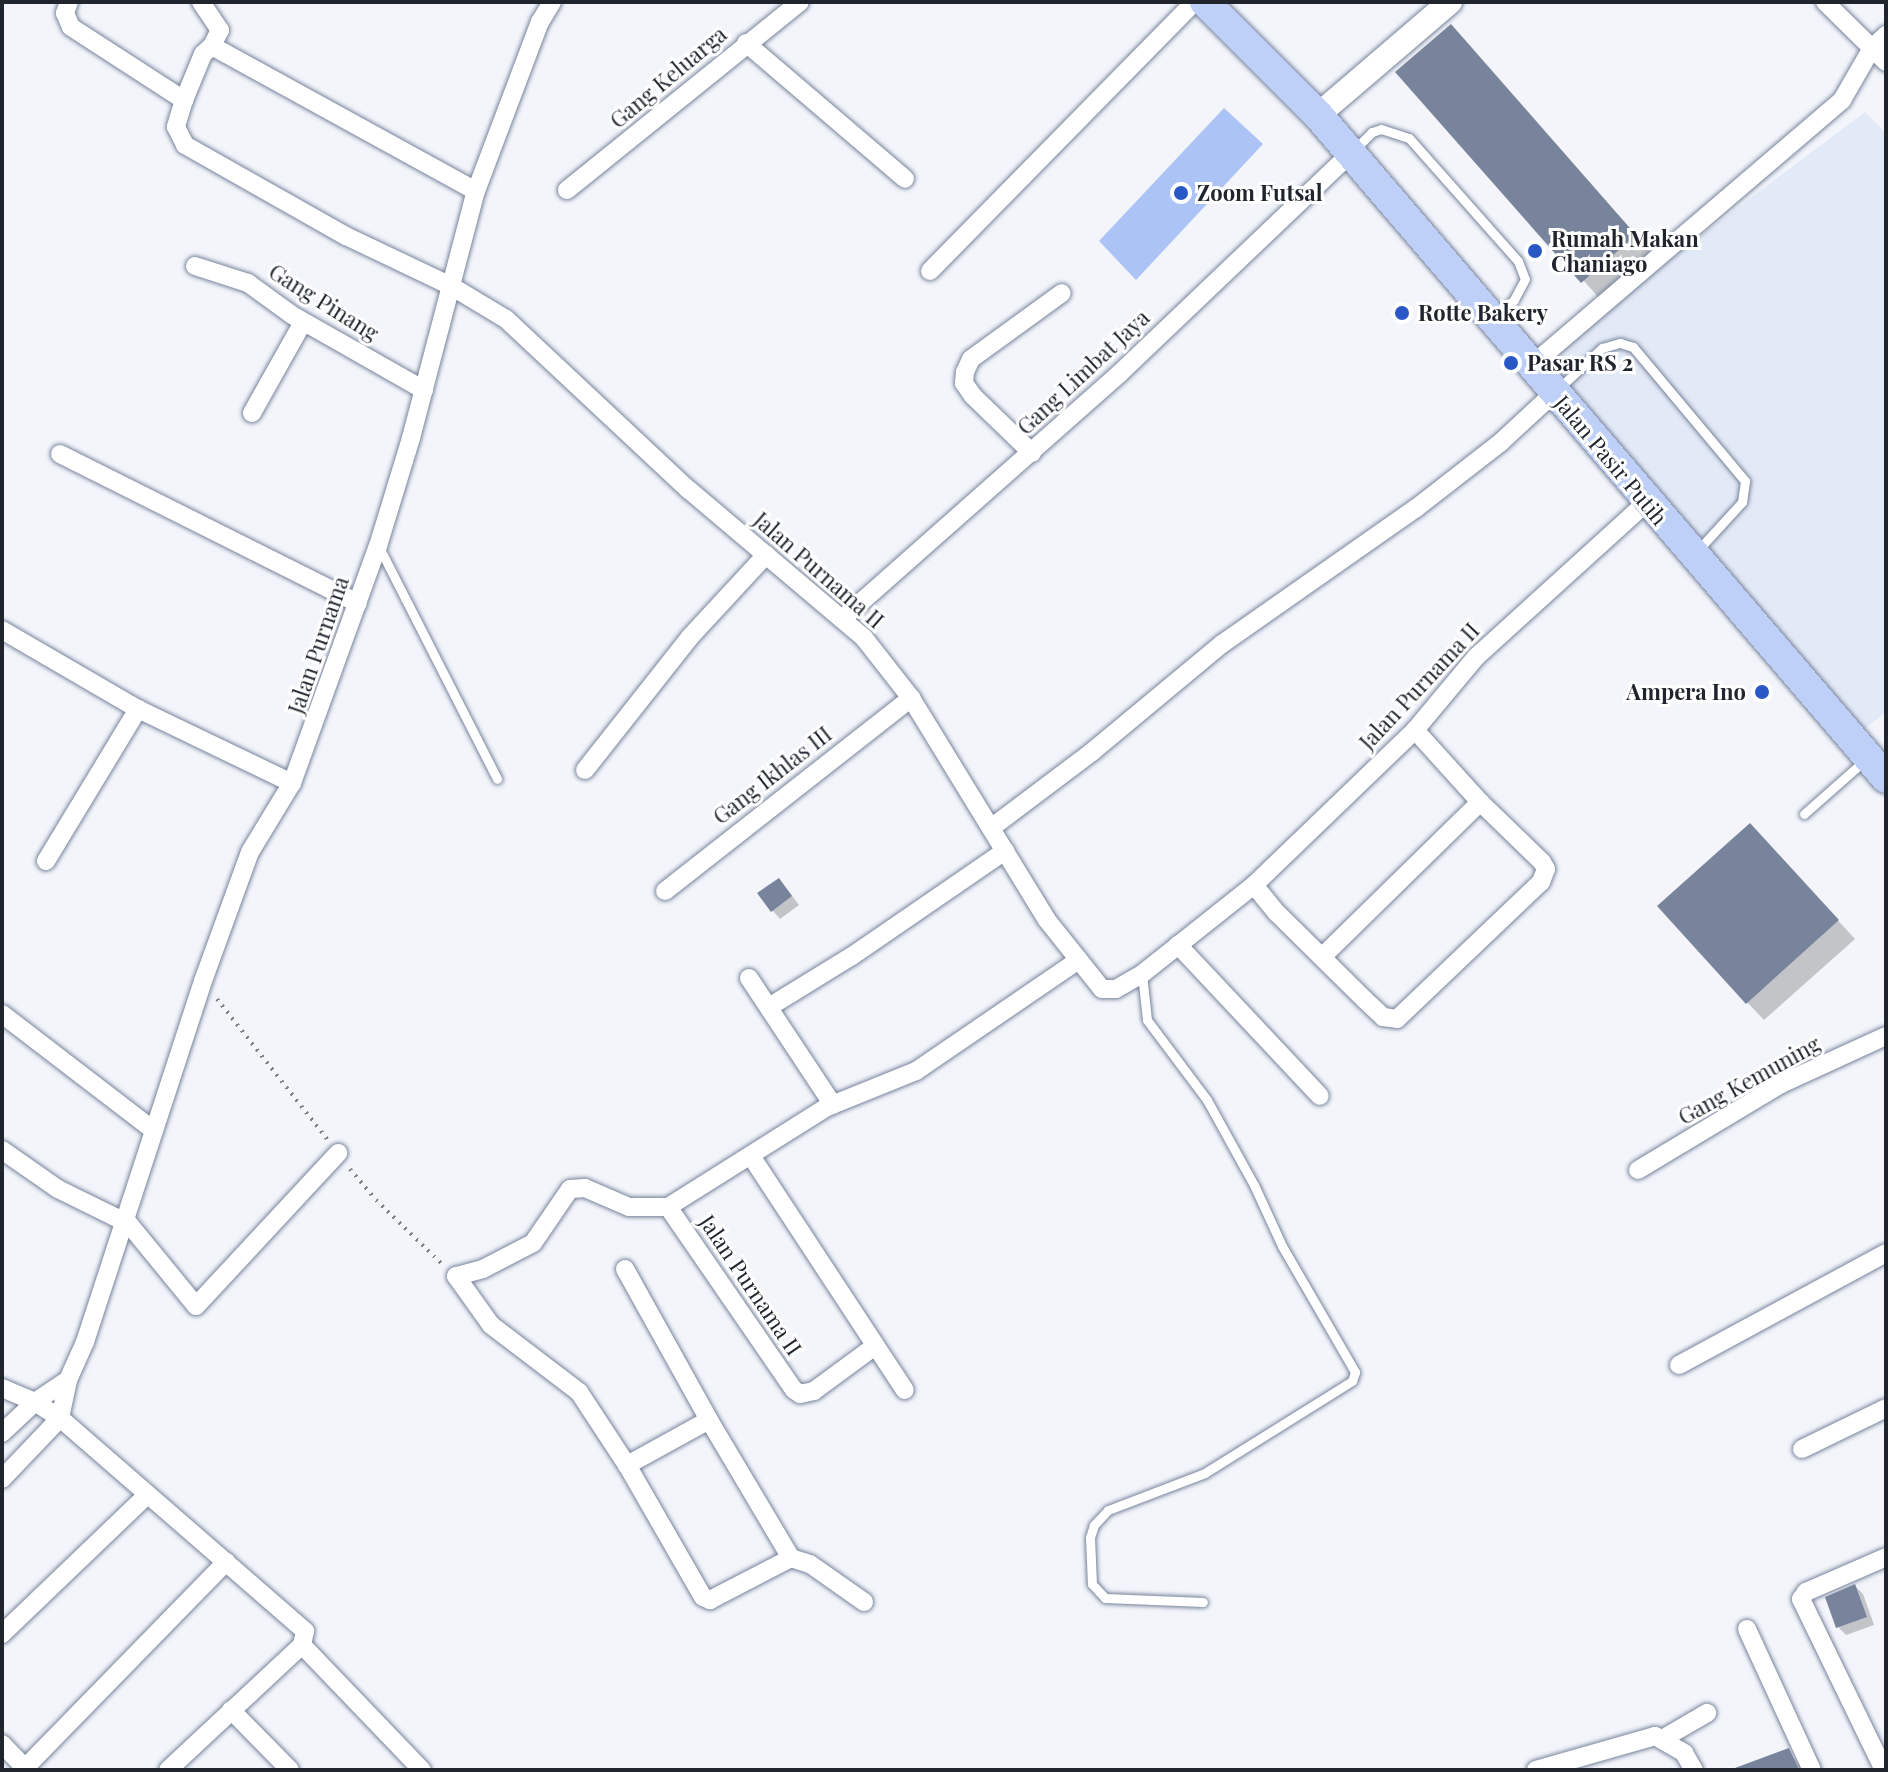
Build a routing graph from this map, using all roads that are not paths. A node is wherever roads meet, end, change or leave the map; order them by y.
1 (69, 2) edge
2 (201, 2) edge
3 (552, 2) edge
4 (800, 2) edge
5 (1194, 2) edge
6 (1205, 2) edge
7 (1450, 2) edge
8 (1825, 2) edge
9 (1879, 42) edge
10 (746, 43) junction
11 (212, 46) junction
12 (1886, 62) edge
13 (184, 100) junction
14 (1318, 115) junction
15 (1350, 154) junction
16 (905, 179) dead end
17 (567, 190) dead end
18 (476, 191) junction
19 (195, 266) dead end
20 (930, 271) dead end
21 (451, 286) junction
22 (1062, 293) dead end
23 (1494, 318) junction
24 (303, 322) junction
25 (1532, 365) junction
26 (424, 390) junction
27 (1554, 393) junction
28 (252, 413) dead end
29 (1032, 453) junction
30 (60, 454) dead end
31 (1647, 502) junction
32 (378, 546) junction
33 (766, 555) junction
34 (1693, 556) junction
35 (358, 603) junction
36 (842, 619) junction
37 (2, 630) edge
38 (911, 698) junction
39 (138, 709) junction
40 (1415, 730) junction
41 (1880, 760) edge
42 (585, 770) dead end
43 (497, 779) dead end
44 (292, 783) junction
45 (1480, 802) junction
46 (1804, 814) dead end
47 (991, 828) junction
48 (1005, 851) junction
49 (46, 861) dead end
50 (1254, 885) junction
51 (665, 891) dead end
52 (1178, 945) junction
53 (1323, 956) junction
54 (1079, 960) junction
55 (1142, 974) junction
56 (749, 978) dead end
57 (769, 1007) junction
58 (2, 1014) edge
59 (1886, 1036) edge
60 (1320, 1096) dead end
61 (833, 1105) junction
62 (153, 1130) junction
63 (2, 1150) edge
64 (338, 1153) road end
65 (751, 1156) junction
66 (1638, 1170) dead end
67 (668, 1207) junction
68 (123, 1219) junction
69 (1886, 1253) edge
70 (625, 1269) dead end
71 (875, 1346) junction
72 (1679, 1365) dead end
73 (68, 1380) junction
74 (2, 1388) edge
75 (905, 1390) dead end
76 (35, 1402) junction
77 (1886, 1408) edge
78 (60, 1418) junction
79 (709, 1420) junction
80 (2, 1433) edge
81 (1802, 1449) dead end
82 (627, 1465) junction
83 (2, 1479) edge
84 (147, 1495) junction
85 (1886, 1557) edge
86 (791, 1558) junction
87 (226, 1562) junction
88 (864, 1602) dead end
89 (1203, 1602) dead end
90 (1747, 1629) dead end
91 (2, 1634) edge
92 (302, 1645) junction
93 (231, 1710) junction
94 (1707, 1713) dead end
95 (1664, 1738) junction
96 (2, 1744) edge
97 (24, 1769) edge
98 (168, 1770) edge
99 (290, 1770) edge
100 (422, 1770) edge
101 (1536, 1770) edge
102 (1694, 1770) edge
103 (1812, 1770) edge
104 (1884, 1770) edge

1 - 13 street
2 - 11 street
3 - 18 street, Jalan Purnama
4 - 10 street, Gang Keluarga
5 - 20 street
6 - 14 highway, Jalan Pasir Putih
7 - 14 street
8 - 9 street
9 - 12 street
9 - 25 street
10 - 16 street
10 - 17 street, Gang Keluarga
11 - 13 street, Jalan Purnama II
11 - 18 street
13 - 21 street, Jalan Purnama II
14 - 15 highway, Jalan Pasir Putih
15 - 23 highway, Jalan Pasir Putih
15 - 23 lane
15 - 29 street, Gang Limbat Jaya
18 - 21 street, Jalan Purnama
19 - 24 street, Gang Pinang
21 - 26 street, Jalan Purnama
21 - 33 street, Jalan Purnama II
22 - 29 street
23 - 25 highway, Jalan Pasir Putih
24 - 26 street, Gang Pinang
24 - 28 street
25 - 27 highway, Jalan Pasir Putih
26 - 32 street, Jalan Purnama
27 - 31 highway, Jalan Pasir Putih
27 - 34 lane
27 - 47 street
29 - 36 street, Gang Limbat Jaya
30 - 35 street
31 - 34 highway, Jalan Pasir Putih
31 - 40 street, Jalan Purnama II
32 - 35 street, Jalan Purnama
32 - 43 lane
33 - 36 street, Jalan Purnama II
33 - 42 street
34 - 41 highway, Jalan Pasir Putih
35 - 44 street, Jalan Purnama
36 - 38 street, Jalan Purnama II
37 - 39 street
38 - 47 street, Jalan Purnama II
38 - 51 street, Gang Ikhlas III
39 - 44 street
39 - 49 street
40 - 45 street
40 - 50 street, Jalan Purnama II
41 - 46 lane
44 - 62 street, Jalan Purnama
45 - 53 street
45 - 53 street
47 - 48 street, Jalan Purnama II
48 - 54 street, Jalan Purnama II
48 - 57 street
50 - 52 street, Jalan Purnama II
50 - 53 street
52 - 55 street, Jalan Purnama II
52 - 60 street
54 - 55 street, Jalan Purnama II
54 - 61 street, Jalan Purnama II
55 - 89 lane
56 - 57 street
57 - 61 street
58 - 62 street
59 - 66 street, Gang Kemuning
61 - 65 street, Jalan Purnama II
62 - 68 street, Jalan Purnama
63 - 68 street
64 - 68 street
65 - 67 street, Jalan Purnama II
65 - 71 street
67 - 71 street, Jalan Purnama II
67 - 82 street
68 - 73 street, Jalan Purnama
69 - 72 street
70 - 79 street
71 - 75 street
73 - 76 street
73 - 78 street, Jalan Purnama
74 - 76 street
76 - 78 street
76 - 80 street
77 - 81 street
78 - 83 street
78 - 84 street
79 - 82 street
79 - 86 street
82 - 86 street
84 - 87 street
84 - 91 street
85 - 104 street
86 - 88 street
87 - 92 street
87 - 97 street
90 - 103 street
92 - 93 street
92 - 100 street
93 - 98 street
93 - 99 street
94 - 95 street
95 - 101 street
95 - 102 street
96 - 97 street

